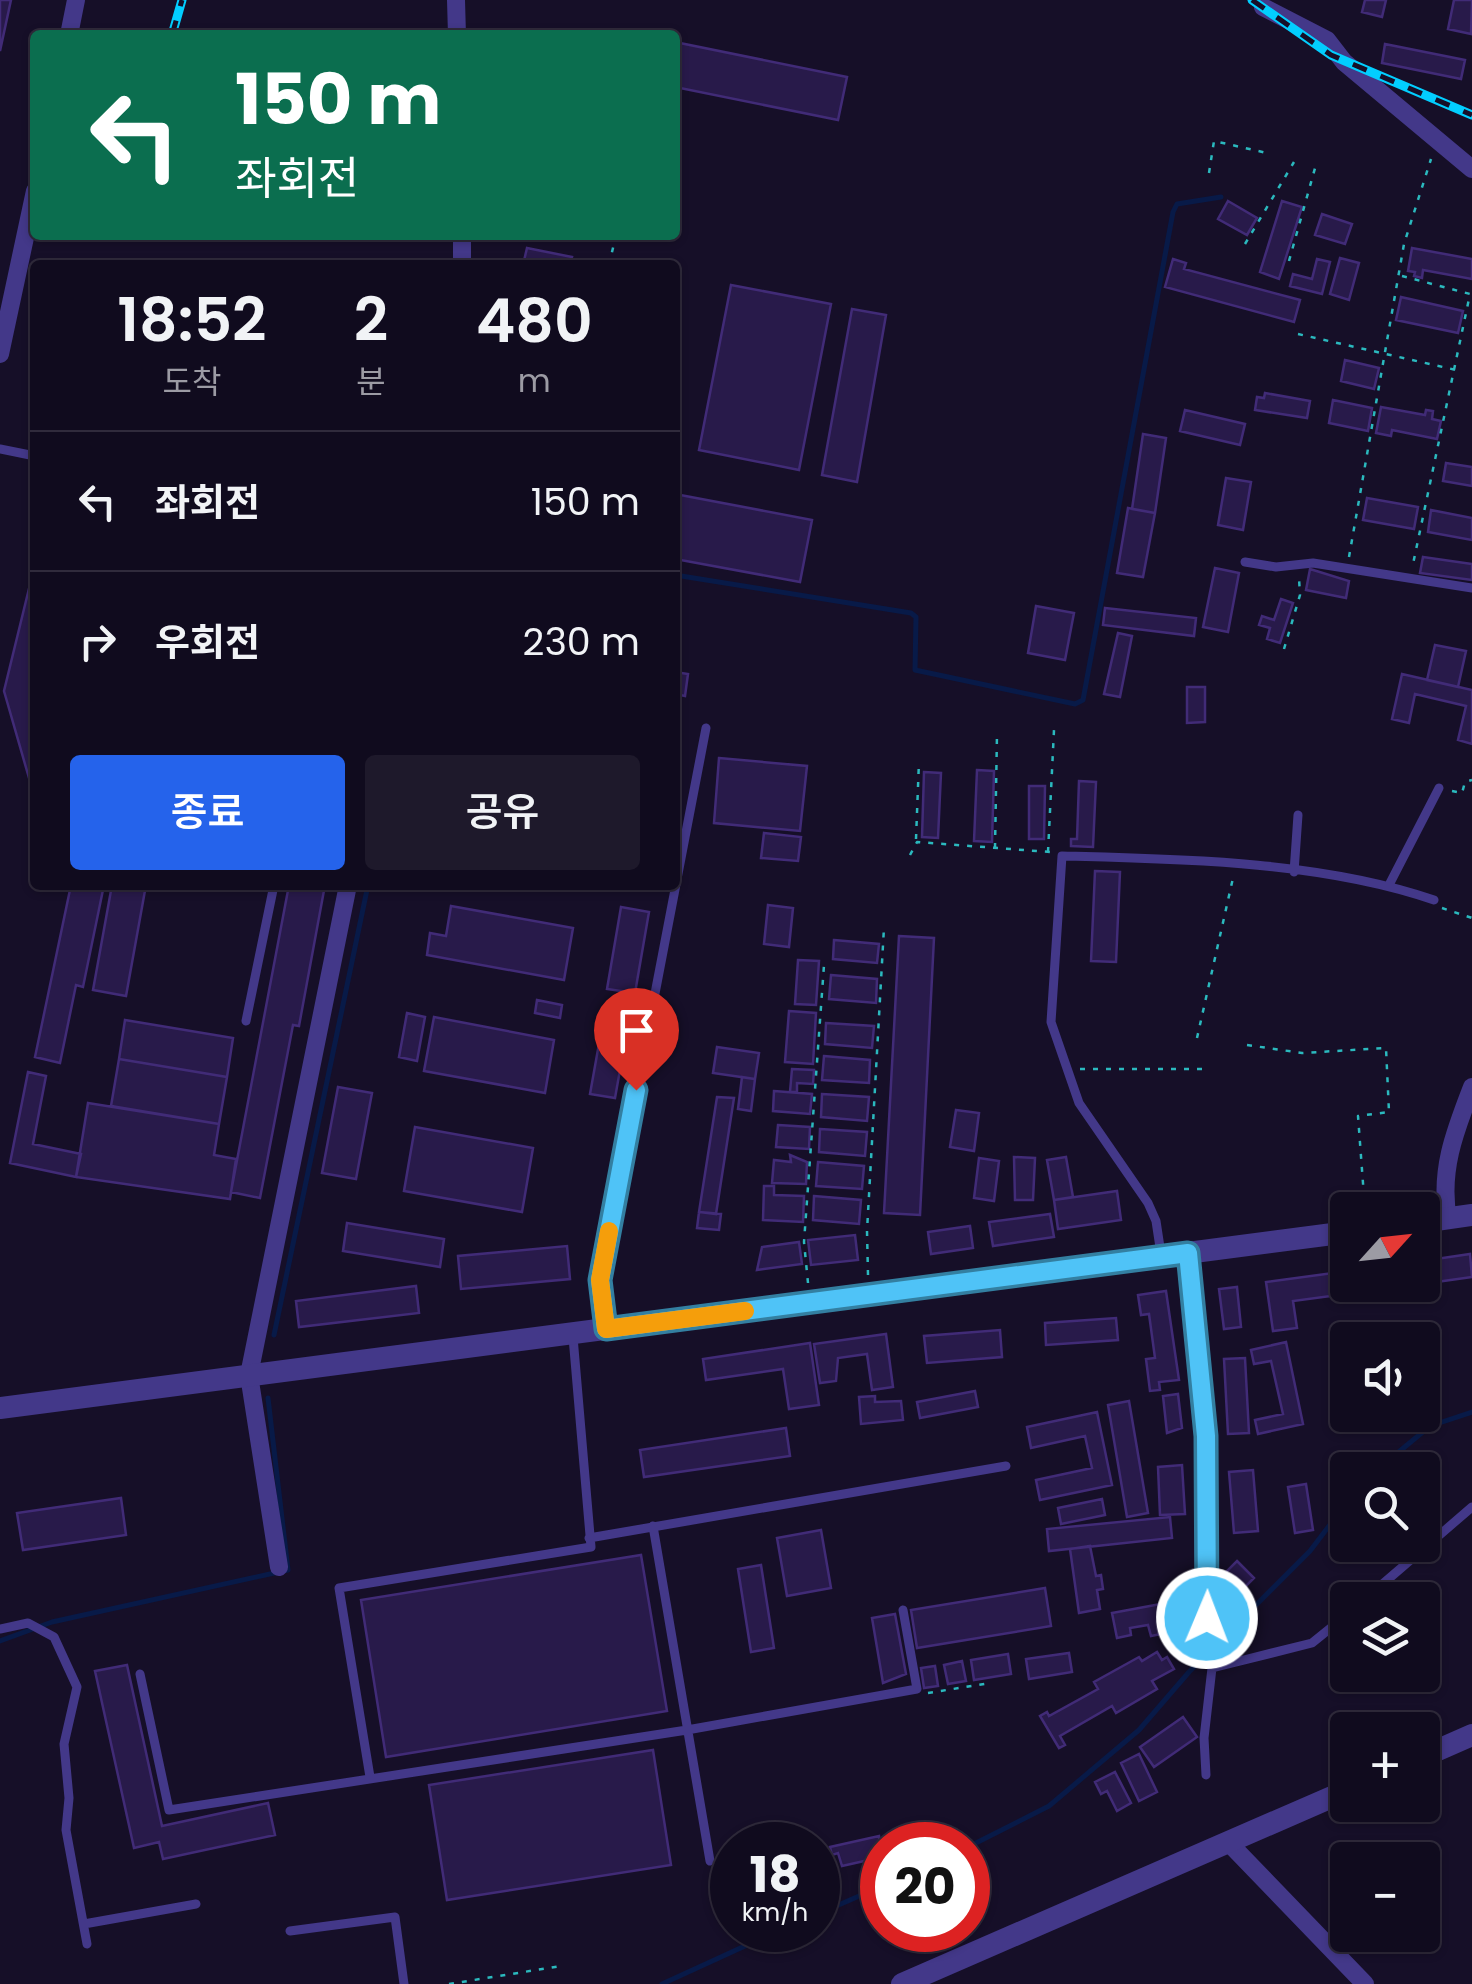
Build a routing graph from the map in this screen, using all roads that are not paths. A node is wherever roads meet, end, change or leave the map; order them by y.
1 (76, 0) edge
2 (456, 0) edge
3 (1263, 7) dead end
4 (69, 30) edge
5 (457, 30) edge
6 (1472, 169) edge
7 (30, 214) edge
8 (0, 354) edge
9 (0, 448) edge
10 (30, 455) edge
11 (1245, 562) dead end
12 (1472, 588) edge
13 (706, 728) dead end
14 (1440, 788) road end
15 (1298, 815) dead end
16 (680, 863) edge
17 (1294, 872) junction
18 (1389, 885) junction
19 (273, 890) edge
20 (347, 890) edge
21 (675, 890) edge
22 (1434, 900) road end
23 (246, 1020) dead end
24 (1472, 1087) edge
25 (1472, 1216) edge
26 (1448, 1218) junction
27 (1440, 1219) edge
28 (1330, 1234) edge
29 (1188, 1253) junction
30 (1162, 1256) junction
31 (606, 1329) junction
32 (572, 1334) junction
33 (249, 1375) junction
34 (0, 1408) edge
35 (1006, 1466) dead end
36 (1472, 1507) edge
37 (652, 1526) junction
38 (589, 1538) junction
39 (279, 1568) dead end
40 (1385, 1582) edge
41 (904, 1610) dead end
42 (1208, 1612) joint
43 (1330, 1628) edge
44 (0, 1629) edge
45 (1212, 1668) junction
46 (140, 1674) dead end
47 (687, 1730) junction
48 (1472, 1735) edge
49 (1440, 1749) edge
50 (1206, 1775) dead end
51 (370, 1777) junction
52 (1330, 1798) edge
53 (1229, 1843) junction
54 (710, 1861) dead end
55 (196, 1904) dead end
56 (84, 1924) junction
57 (290, 1931) dead end
58 (87, 1944) dead end
59 (404, 1984) edge
60 (902, 1984) edge
61 (1365, 1984) edge

1 - 4 street
2 - 5 street
3 - 6 street
7 - 8 street
9 - 10 lane
11 - 12 lane
13 - 16 lane
14 - 18 lane
15 - 17 lane
17 - 18 lane
17 - 30 lane
18 - 22 lane
19 - 23 lane
20 - 33 street
21 - 31 lane
24 - 26 street
25 - 26 street
26 - 27 street
28 - 29 street
29 - 30 street
29 - 42 street
30 - 31 street
31 - 32 street
32 - 33 street
32 - 38 lane
33 - 34 street
33 - 39 street
35 - 37 lane
36 - 40 lane
37 - 38 lane
37 - 47 lane
38 - 51 lane
41 - 47 lane
42 - 45 lane
43 - 45 lane
44 - 56 lane
45 - 50 lane
46 - 51 lane
47 - 51 lane
47 - 54 lane
48 - 49 street
52 - 53 street
53 - 60 street
53 - 61 street
55 - 56 lane
56 - 58 lane
57 - 59 lane

